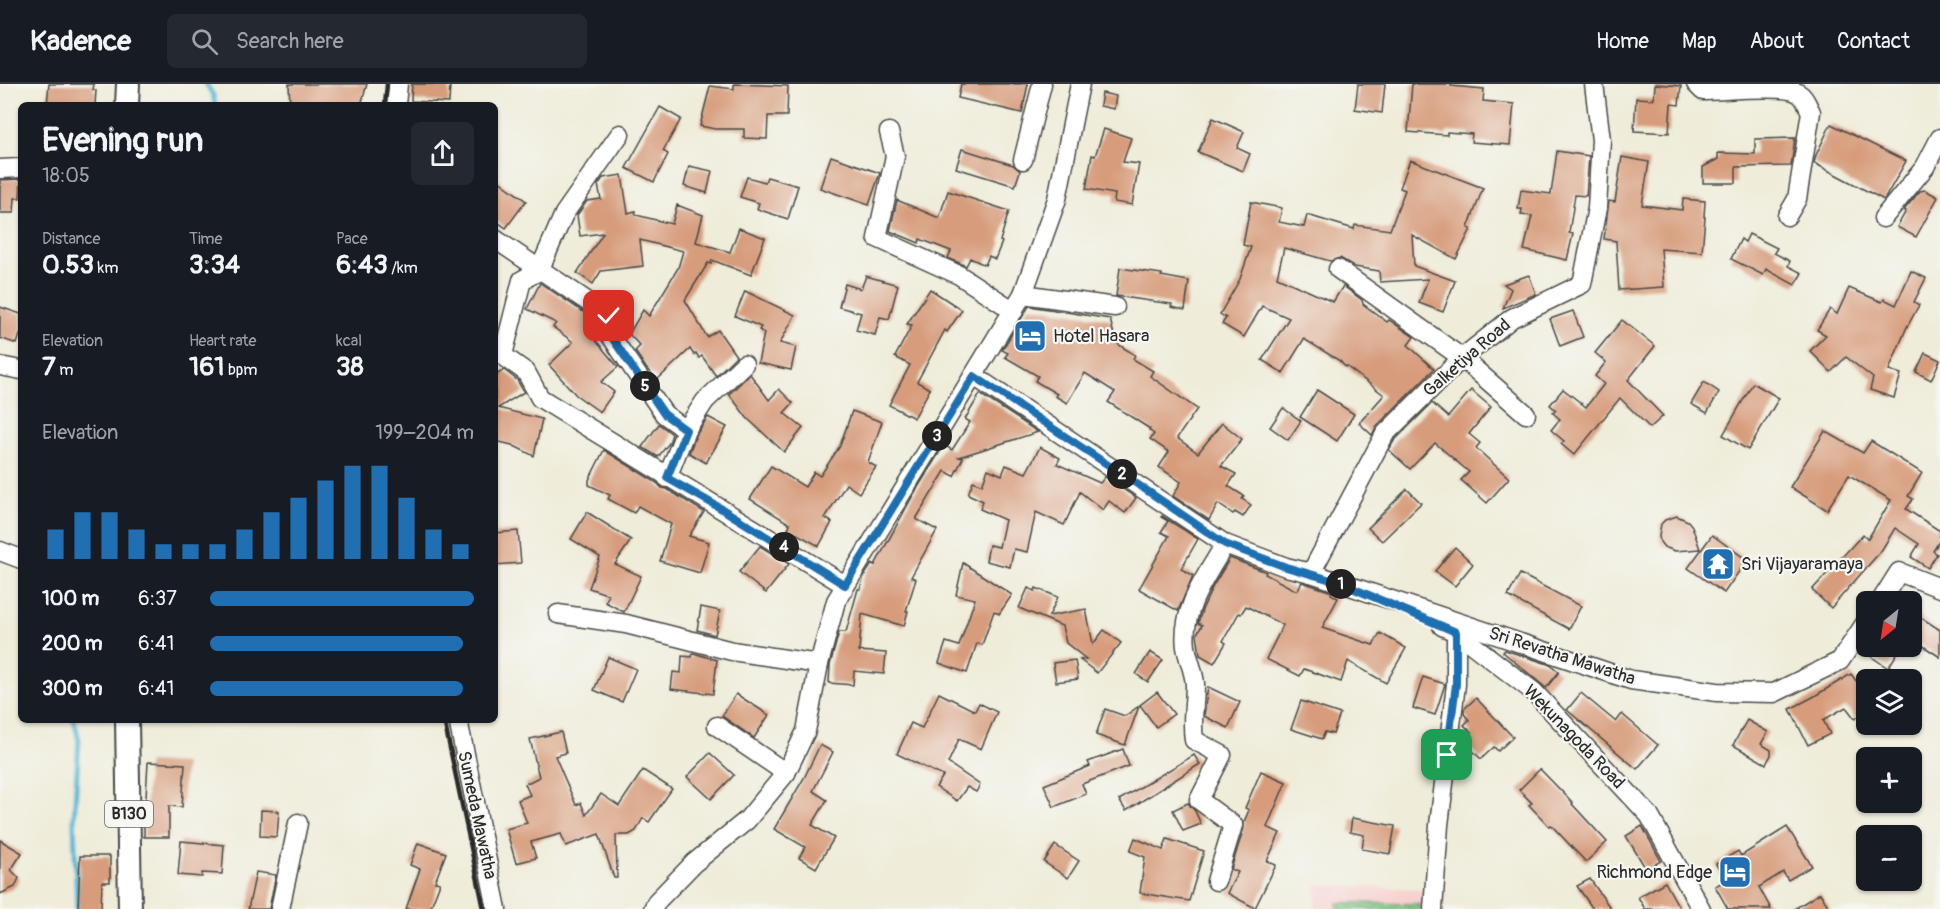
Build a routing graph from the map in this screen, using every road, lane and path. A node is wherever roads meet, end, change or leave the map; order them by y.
1 (128, 84) edge
2 (398, 84) edge
3 (1042, 84) edge
4 (1080, 84) edge
5 (1594, 84) edge
6 (1696, 84) edge
7 (127, 102) edge
8 (396, 102) edge
9 (889, 132) dead end
10 (620, 134) dead end
11 (1940, 138) edge
12 (1023, 160) dead end
13 (18, 168) edge
14 (0, 169) edge
15 (1787, 216) dead end
16 (1882, 218) dead end
17 (498, 241) edge
18 (1338, 269) dead end
19 (539, 271) junction
20 (1023, 294) junction
21 (1116, 307) dead end
22 (1014, 311) junction
23 (499, 353) edge
24 (1462, 358) junction
25 (744, 364) dead end
26 (0, 366) edge
27 (18, 369) edge
28 (974, 376) junction
29 (1526, 414) dead end
30 (686, 430) junction
31 (667, 478) junction
32 (1225, 544) junction
33 (0, 550) edge
34 (18, 558) edge
35 (1311, 573) junction
36 (1338, 582) junction
37 (845, 585) junction
38 (1940, 588) edge
39 (1887, 591) edge
40 (558, 614) dead end
41 (1456, 632) junction
42 (1856, 637) edge
43 (819, 664) junction
44 (127, 723) edge
45 (459, 723) edge
46 (717, 726) dead end
47 (786, 773) junction
48 (298, 823) dead end
49 (1216, 881) dead end
50 (130, 909) edge
51 (280, 909) edge
52 (497, 909) edge
53 (652, 909) edge
54 (1433, 909) edge
55 (1701, 909) edge

1 - 7 main road
2 - 8 street
3 - 12 street
4 - 20 street
5 - 24 street, Galketiya Road
6 - 15 street
9 - 22 street
10 - 19 street
11 - 16 street
13 - 14 street
17 - 19 street
18 - 24 street
19 - 23 street
19 - 30 street
20 - 21 street
20 - 22 street
22 - 28 street
23 - 31 street
24 - 29 street
24 - 35 street, Galketiya Road
25 - 30 street
26 - 27 street
28 - 32 street
28 - 37 street
30 - 31 street
31 - 37 street
32 - 35 street
32 - 49 street
33 - 34 street
35 - 36 street, Sri Revatha Mawatha
36 - 41 street, Wekunagoda Road
36 - 42 street, Sri Revatha Mawatha
37 - 43 street
38 - 39 street
40 - 43 street
41 - 54 street
41 - 55 street, Wekunagoda Road
43 - 47 street
44 - 50 main road, B130
45 - 52 street, Sumeda Mawatha
46 - 47 street
47 - 53 street
48 - 51 street

